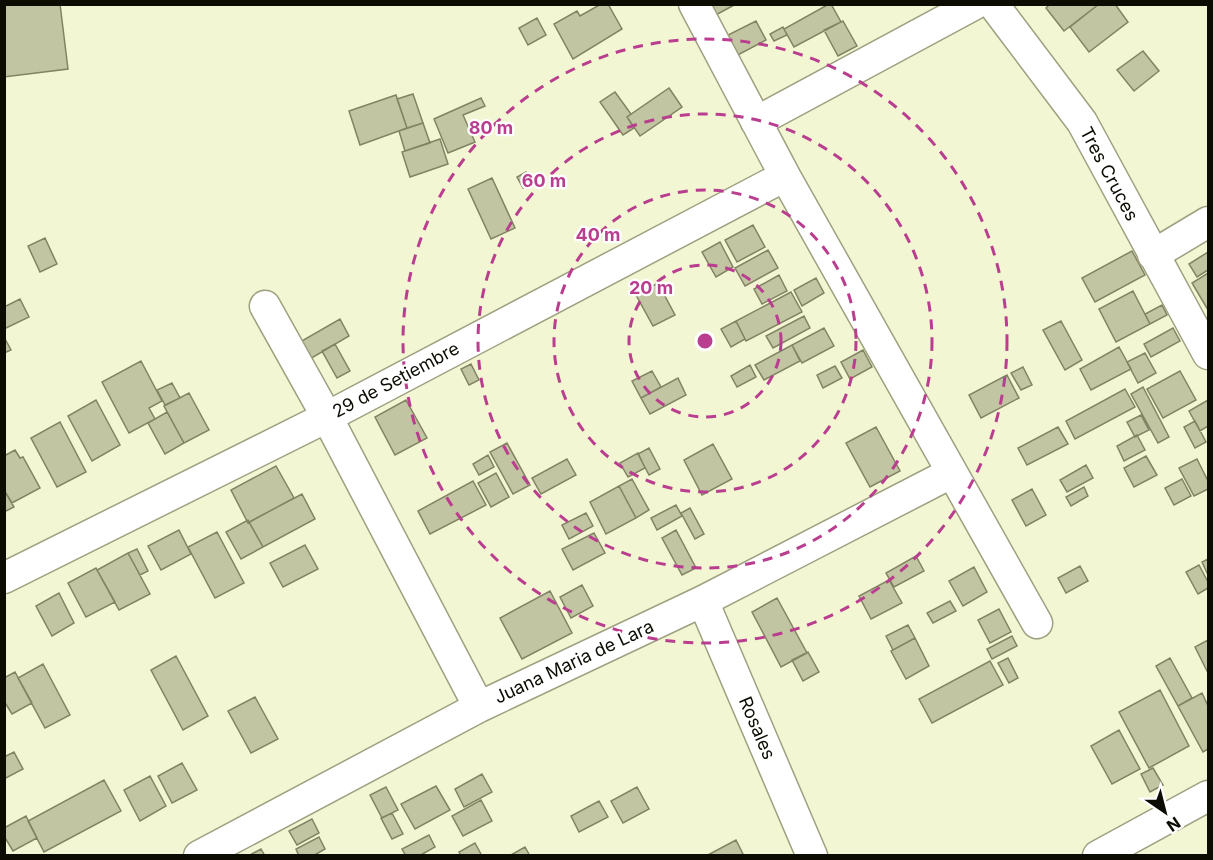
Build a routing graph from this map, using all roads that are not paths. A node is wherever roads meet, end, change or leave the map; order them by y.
1 (694, 4) edge
2 (975, 4) edge
3 (993, 4) edge
4 (756, 122) junction
5 (785, 176) junction
6 (1209, 222) edge
7 (1153, 255) junction
8 (265, 306) dead end
9 (1209, 354) edge
10 (327, 417) junction
11 (951, 473) junction
12 (4, 578) edge
13 (703, 602) junction
14 (1037, 623) dead end
15 (479, 707) junction
16 (1209, 796) edge
17 (199, 855) edge
18 (812, 855) edge
19 (1098, 855) edge

1 - 4 street
2 - 4 street
3 - 7 street, Tres Cruces
4 - 5 street
5 - 10 street, 29 de Setiembre
5 - 11 street
6 - 7 street
7 - 9 street, Tres Cruces
8 - 10 street
10 - 12 street, 29 de Setiembre
10 - 15 street
11 - 13 street, Juana Maria de Lara
11 - 14 street
13 - 15 street, Juana Maria de Lara
13 - 18 street, Rosales
15 - 17 street, Juana Maria de Lara
16 - 19 street

